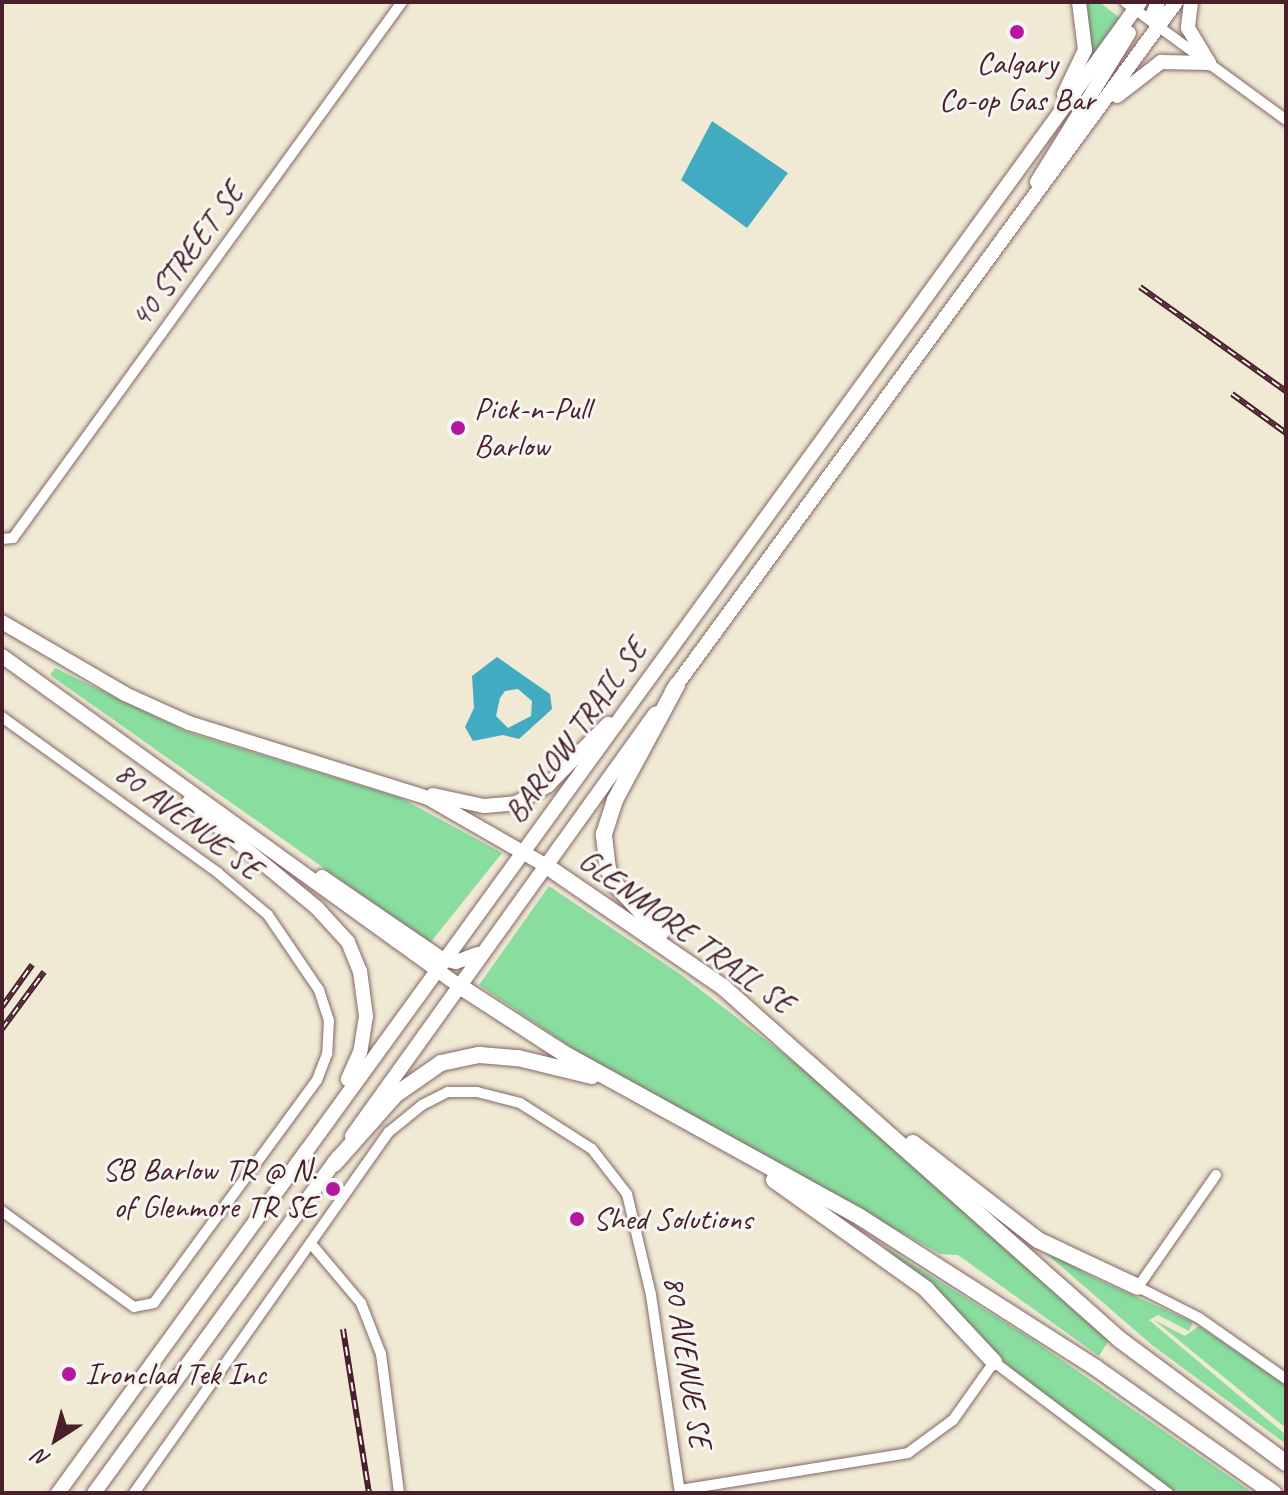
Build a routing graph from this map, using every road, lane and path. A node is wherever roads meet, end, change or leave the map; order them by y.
1 (402, 2) edge
2 (1079, 2) edge
3 (1158, 2) edge
4 (1176, 2) edge
5 (1191, 2) edge
6 (1134, 4) edge
7 (1159, 27) junction
8 (1209, 63) junction
9 (1286, 120) edge
10 (1084, 131) junction
11 (1021, 166) junction
12 (1008, 236) junction
13 (7, 538) edge
14 (2, 622) edge
15 (2, 656) edge
16 (647, 683) junction
17 (677, 685) junction
18 (2, 717) edge
19 (149, 762) junction
20 (387, 782) junction
21 (523, 851) junction
22 (545, 865) junction
23 (481, 952) junction
24 (439, 964) junction
25 (693, 965) junction
26 (458, 985) junction
27 (793, 1047) junction
28 (613, 1081) junction
29 (327, 1118) junction
30 (707, 1133) junction
31 (334, 1164) junction
32 (1216, 1175) dead end
33 (2, 1211) edge
34 (313, 1246) junction
35 (1138, 1287) junction
36 (994, 1362) junction
37 (1286, 1379) edge
38 (1286, 1463) edge
39 (58, 1492) edge
40 (680, 1492) edge
41 (94, 1493) edge
42 (134, 1493) edge
43 (399, 1493) edge
44 (1168, 1493) edge
45 (1273, 1493) edge

1 - 13 street, 40 STREET SE
2 - 11 main road
3 - 7 main road
4 - 7 main road, BARLOW TRAIL SE
5 - 8 main road
6 - 7 street
6 - 11 main road, BARLOW TRAIL SE
6 - 12 main road
7 - 8 street
7 - 10 main road, BARLOW TRAIL SE
8 - 9 street
8 - 10 main road
10 - 12 main road, BARLOW TRAIL SE
11 - 16 main road, BARLOW TRAIL SE
12 - 17 main road, BARLOW TRAIL SE
14 - 20 main road, GLENMORE TRAIL SE
15 - 19 main road
16 - 20 main road
16 - 21 main road, BARLOW TRAIL SE
17 - 22 main road, BARLOW TRAIL SE
17 - 25 highway
18 - 33 street, 80 AVENUE SE
19 - 24 main road
19 - 29 main road
20 - 21 main road, GLENMORE TRAIL SE
21 - 22 main road, GLENMORE TRAIL SE
21 - 24 main road, BARLOW TRAIL SE
22 - 23 main road, BARLOW TRAIL SE
22 - 25 highway, GLENMORE TRAIL SE
23 - 24 main road
23 - 26 main road, BARLOW TRAIL SE
24 - 26 main road
24 - 29 main road, BARLOW TRAIL SE
25 - 27 highway, GLENMORE TRAIL SE
26 - 28 highway
26 - 31 main road, BARLOW TRAIL SE
27 - 35 highway
27 - 38 highway, GLENMORE TRAIL SE
28 - 30 highway
28 - 31 highway
29 - 39 main road, BARLOW TRAIL SE
30 - 36 highway
30 - 45 highway
31 - 41 main road, BARLOW TRAIL SE
32 - 35 street
34 - 40 street, 80 AVENUE SE
34 - 42 street, 80 AVENUE SE
34 - 43 street
35 - 37 street
36 - 40 street
36 - 44 street

